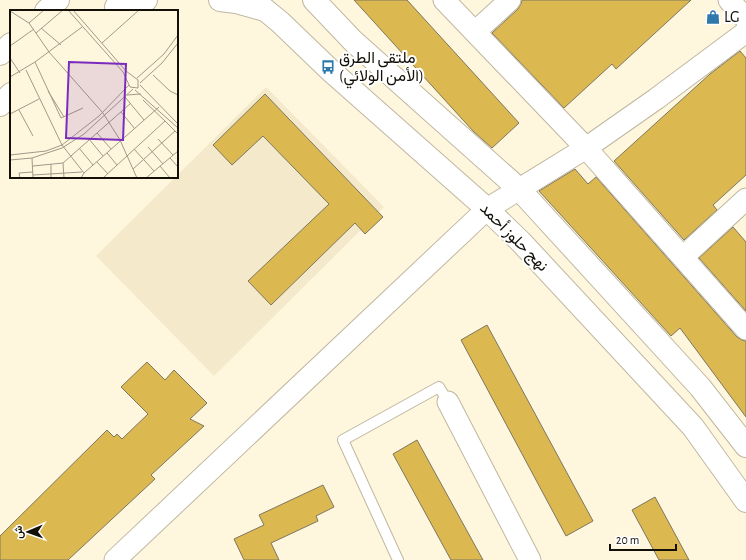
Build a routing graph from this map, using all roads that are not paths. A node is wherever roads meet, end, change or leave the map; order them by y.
1 (58, 0) edge
2 (146, 0) edge
3 (220, 0) edge
4 (444, 0) edge
5 (510, 0) edge
6 (729, 0) edge
7 (317, 1) edge
8 (259, 5) edge
9 (117, 6) edge
10 (47, 10) edge
11 (746, 19) edge
12 (475, 32) junction
13 (746, 32) edge
14 (10, 45) edge
15 (0, 54) edge
16 (10, 95) edge
17 (0, 105) edge
18 (586, 148) junction
19 (519, 189) junction
20 (746, 199) edge
21 (487, 209) junction
22 (683, 257) junction
23 (746, 329) edge
24 (448, 402) joint
25 (746, 446) edge
26 (746, 501) edge
27 (115, 560) edge
28 (398, 560) edge
29 (530, 560) edge

1 - 10 main road
2 - 9 main road
3 - 8 main road
4 - 12 street
5 - 12 street
6 - 11 street
7 - 19 main road
8 - 21 main road, نهج حلوز أحمد
12 - 18 street
13 - 18 street
14 - 15 main road
16 - 17 main road
18 - 19 street
18 - 22 street
19 - 21 street
19 - 25 main road
20 - 22 street
21 - 26 main road, نهج حلوز أحمد
21 - 27 street
22 - 23 street
24 - 28 lane
24 - 29 street

